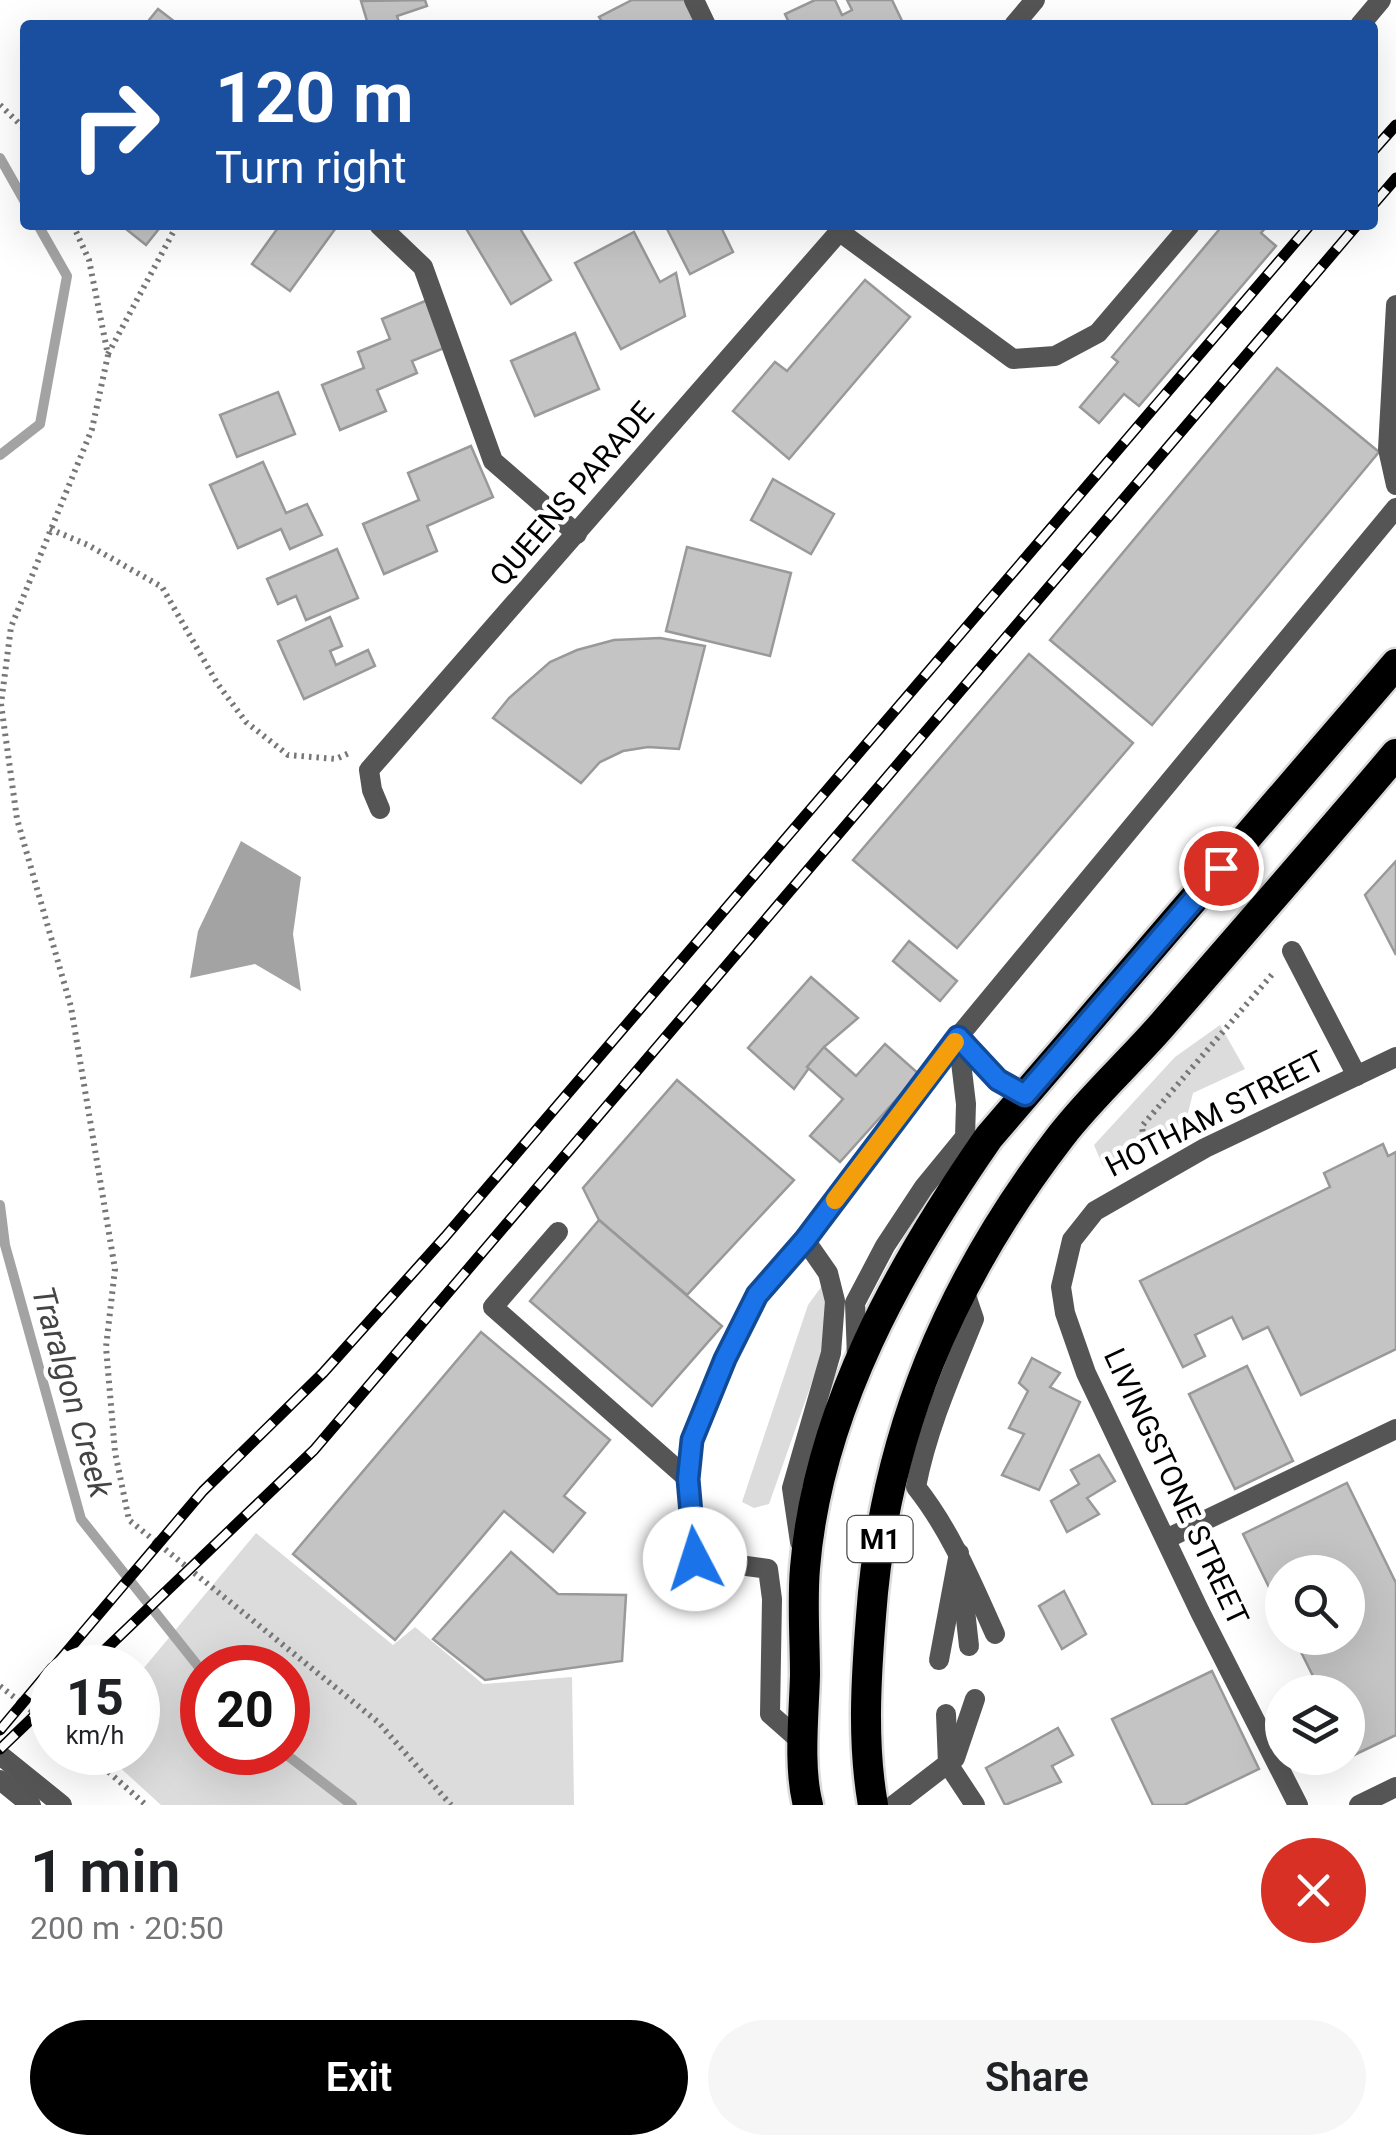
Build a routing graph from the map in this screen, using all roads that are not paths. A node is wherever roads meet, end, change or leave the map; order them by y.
1 (1036, 0) edge
2 (1381, 0) edge
3 (1018, 20) edge
4 (1364, 20) edge
5 (384, 230) edge
6 (836, 230) edge
7 (843, 230) edge
8 (1186, 230) edge
9 (1396, 305) edge
10 (1396, 485) edge
11 (1396, 508) edge
12 (577, 534) junction
13 (1396, 664) edge
14 (1396, 754) edge
15 (380, 809) dead end
16 (1292, 951) road end
17 (958, 1037) junction
18 (1396, 1057) edge
19 (1356, 1076) junction
20 (1025, 1095) junction
21 (1062, 1134) junction
22 (558, 1232) dead end
23 (805, 1240) junction
24 (1072, 1240) joint
25 (963, 1287) junction
26 (858, 1365) junction
27 (1396, 1429) edge
28 (688, 1479) junction
29 (1166, 1539) junction
30 (959, 1552) junction
31 (805, 1568) junction
32 (995, 1634) dead end
33 (969, 1646) dead end
34 (940, 1660) dead end
35 (975, 1699) dead end
36 (946, 1714) dead end
37 (804, 1744) junction
38 (0, 1754) edge
39 (948, 1764) junction
40 (0, 1780) edge
41 (1396, 1787) edge
42 (807, 1803) edge
43 (31, 1805) edge
44 (62, 1805) edge
45 (874, 1805) edge
46 (894, 1805) edge
47 (974, 1805) edge
48 (1298, 1805) edge
49 (1359, 1805) edge

1 - 3 street
2 - 4 street
5 - 12 street
6 - 12 street, QUEENS PARADE
7 - 8 street
9 - 10 street
11 - 17 street
12 - 15 street, QUEENS PARADE
13 - 20 highway, M1
14 - 21 highway, M1
16 - 19 street
17 - 20 street
17 - 23 street
17 - 26 street
18 - 19 street, HOTHAM STREET
19 - 24 street, HOTHAM STREET
20 - 21 highway
20 - 26 highway, M1
21 - 25 highway, M1
22 - 28 street
23 - 28 street
23 - 31 street
24 - 29 street, LIVINGSTONE STREET
25 - 30 street
25 - 45 highway, M1
26 - 31 highway, M1
27 - 29 street
28 - 37 street
29 - 48 street, LIVINGSTONE STREET
30 - 32 street
30 - 33 street
30 - 34 street
31 - 37 highway, M1
35 - 39 street
36 - 39 street
37 - 42 highway, M1
38 - 44 street
39 - 46 street
39 - 47 street
40 - 43 street
41 - 49 street

